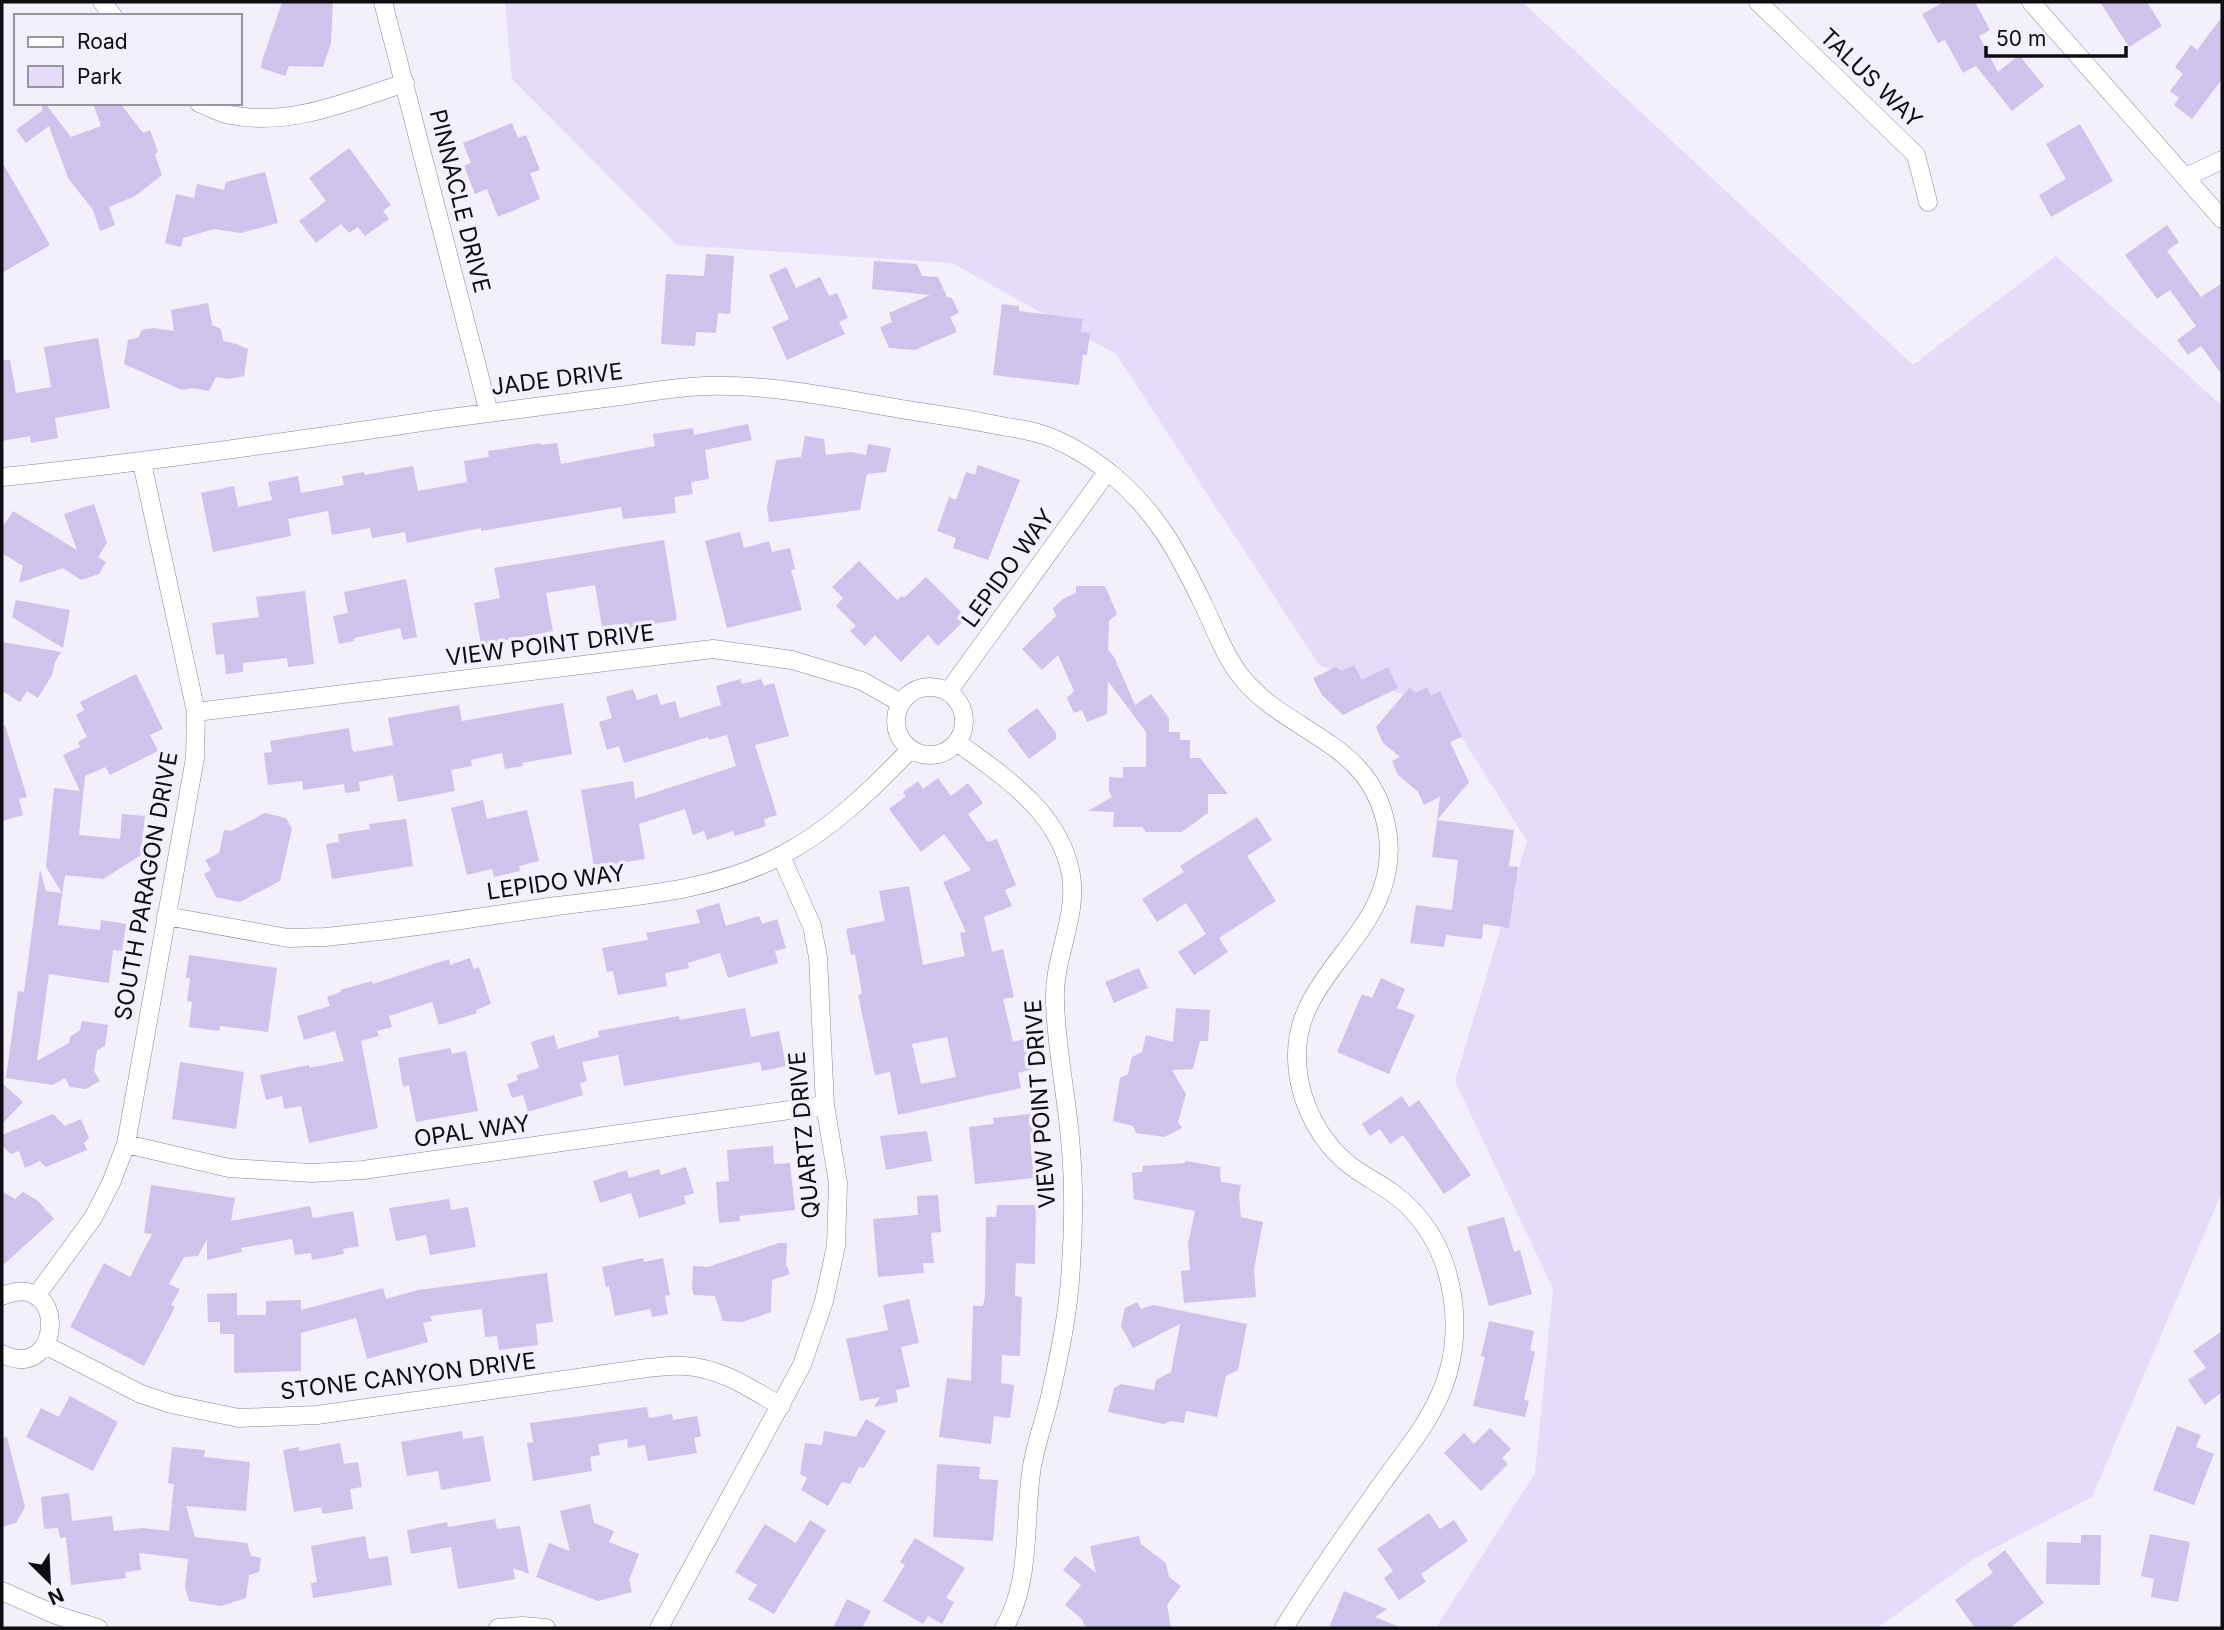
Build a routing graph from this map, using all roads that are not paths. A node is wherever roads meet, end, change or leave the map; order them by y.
1 (383, 2) edge
2 (1758, 2) edge
3 (2031, 2) edge
4 (405, 83) junction
5 (205, 105) edge
6 (2222, 160) edge
7 (2186, 177) junction
8 (1928, 202) dead end
9 (2222, 219) edge
10 (489, 413) junction
11 (142, 463) junction
12 (1107, 472) junction
13 (2, 477) edge
14 (948, 692) junction
15 (901, 703) junction
16 (196, 712) junction
17 (957, 742) junction
18 (911, 748) junction
19 (781, 856) junction
20 (166, 916) junction
21 (825, 1105) junction
22 (126, 1144) junction
23 (2, 1295) edge
24 (36, 1296) junction
25 (45, 1345) junction
26 (2, 1354) edge
27 (781, 1406) junction
28 (2, 1591) edge
29 (98, 1628) edge
30 (498, 1628) edge
31 (546, 1628) edge
32 (659, 1628) edge
33 (1004, 1628) edge
34 (1283, 1628) edge

1 - 4 street, PINNACLE DRIVE
2 - 8 street, TALUS WAY
3 - 7 street
4 - 5 street
4 - 10 street, PINNACLE DRIVE
6 - 7 street
7 - 9 street
10 - 11 street, JADE DRIVE
10 - 12 street, JADE DRIVE
11 - 13 street, JADE DRIVE
11 - 16 street, SOUTH PARAGON DRIVE
12 - 14 street, LEPIDO WAY
12 - 34 street, JADE DRIVE
14 - 15 street
14 - 17 street
15 - 16 street, VIEW POINT DRIVE
15 - 18 street
16 - 20 street, SOUTH PARAGON DRIVE
17 - 18 street
17 - 33 street, VIEW POINT DRIVE
18 - 19 street, LEPIDO WAY
19 - 20 street, LEPIDO WAY
19 - 21 street, QUARTZ DRIVE
20 - 22 street, SOUTH PARAGON DRIVE
21 - 22 street, OPAL WAY
21 - 27 street, QUARTZ DRIVE
22 - 24 street, SOUTH PARAGON DRIVE
23 - 24 street
24 - 25 street
25 - 26 street
25 - 27 street, STONE CANYON DRIVE
27 - 32 street, QUARTZ DRIVE
28 - 29 street
30 - 31 street

